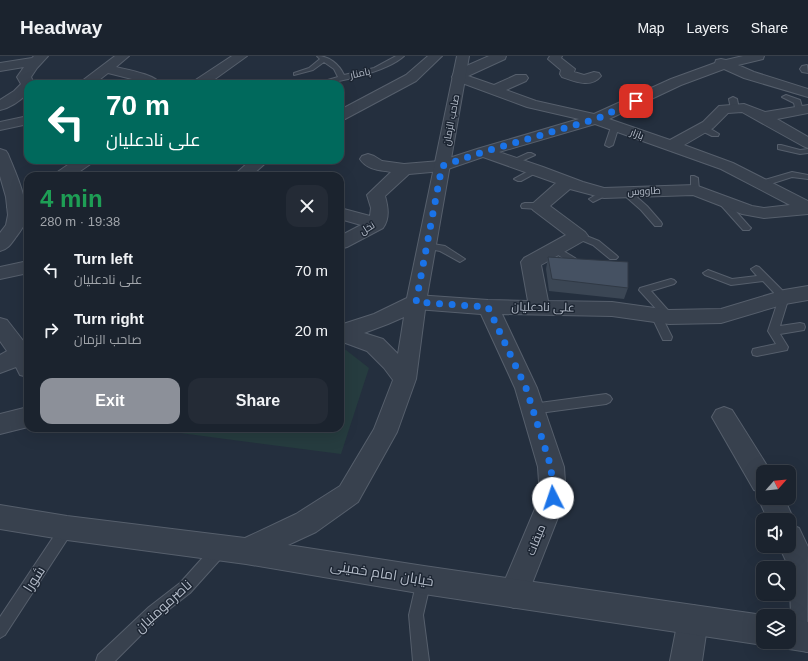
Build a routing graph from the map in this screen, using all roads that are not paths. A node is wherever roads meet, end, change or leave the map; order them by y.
1 (124, 56) edge
2 (241, 56) edge
3 (401, 56) edge
4 (436, 56) edge
5 (445, 56) edge
6 (500, 56) edge
7 (556, 56) edge
8 (707, 56) edge
9 (758, 56) edge
10 (322, 58) edge
11 (39, 59) edge
12 (104, 65) junction
13 (724, 65) junction
14 (0, 66) edge
15 (462, 66) edge
16 (296, 74) dead end
17 (594, 76) dead end
18 (341, 77) junction
19 (521, 78) dead end
20 (26, 80) edge
21 (93, 80) edge
22 (146, 80) edge
23 (205, 80) edge
24 (331, 80) edge
25 (494, 90) junction
26 (806, 90) edge
27 (24, 92) edge
28 (786, 97) dead end
29 (0, 106) edge
30 (804, 109) edge
31 (344, 114) edge
32 (763, 117) junction
33 (596, 119) junction
34 (24, 121) edge
35 (0, 126) edge
36 (615, 126) junction
37 (609, 145) dead end
38 (671, 146) junction
39 (781, 147) dead end
40 (803, 151) edge
41 (483, 152) junction
42 (0, 154) edge
43 (368, 159) dead end
44 (534, 162) junction
45 (80, 164) edge
46 (256, 164) edge
47 (442, 166) junction
48 (404, 169) junction
49 (68, 172) edge
50 (246, 172) edge
51 (808, 177) edge
52 (4, 178) edge
53 (518, 179) dead end
54 (568, 182) junction
55 (761, 184) junction
56 (627, 192) junction
57 (721, 200) junction
58 (808, 209) edge
59 (22, 212) edge
60 (344, 214) edge
61 (377, 224) junction
62 (658, 224) dead end
63 (746, 228) dead end
64 (579, 236) junction
65 (344, 241) edge
66 (0, 245) edge
67 (427, 246) junction
68 (555, 249) junction
69 (613, 256) dead end
70 (460, 259) dead end
71 (572, 260) edge
72 (24, 268) edge
73 (756, 269) dead end
74 (0, 273) edge
75 (708, 273) dead end
76 (765, 278) junction
77 (671, 282) dead end
78 (808, 293) edge
79 (784, 297) junction
80 (416, 302) junction
81 (488, 307) junction
82 (540, 307) junction
83 (663, 316) junction
84 (0, 324) edge
85 (800, 327) dead end
86 (344, 331) edge
87 (773, 331) junction
88 (344, 333) edge
89 (668, 337) dead end
90 (757, 352) dead end
91 (24, 360) edge
92 (24, 362) edge
93 (0, 365) edge
94 (405, 379) junction
95 (606, 399) dead end
96 (532, 409) junction
97 (724, 417) dead end
98 (24, 418) edge
99 (0, 424) edge
100 (756, 470) edge
101 (0, 517) edge
102 (67, 528) junction
103 (233, 550) junction
104 (796, 552) edge
105 (424, 580) junction
106 (514, 594) junction
107 (694, 620) junction
108 (756, 629) edge
109 (0, 630) edge
110 (801, 636) edge
111 (104, 661) edge
112 (421, 661) edge
113 (686, 661) edge

1 - 12 street
2 - 23 street
3 - 18 lane, پامنار
4 - 31 street
5 - 15 street, بازار
6 - 15 street
7 - 17 street
8 - 13 street
9 - 13 street
10 - 16 lane
10 - 18 lane
11 - 14 street
11 - 20 street
12 - 21 street
12 - 22 street
13 - 26 street
13 - 33 street
15 - 25 street, بازار
15 - 47 street, صاحب الزمان
18 - 24 lane, پامنار
19 - 25 street
25 - 33 street, بازار
27 - 29 street
28 - 30 lane
30 - 32 street
32 - 38 street
32 - 40 street
33 - 36 street, بازار
33 - 41 street
34 - 35 street
36 - 37 lane
36 - 38 street, بازار
38 - 55 street, بازار
39 - 40 lane
41 - 44 street, طاووس
41 - 47 street
42 - 52 street
43 - 48 street
44 - 53 lane
44 - 54 street, طاووس
45 - 49 street
46 - 50 street
47 - 48 street
47 - 67 street, صاحب الزمان
48 - 61 street, نخل
51 - 55 lane
52 - 59 street
54 - 56 street, طاووس
54 - 64 street
55 - 58 street, بازار
56 - 57 street, طاووس
56 - 62 lane
57 - 58 street, طاووس
57 - 63 lane
59 - 66 street
60 - 61 street
61 - 65 street, نخل
64 - 68 street
64 - 69 lane
67 - 70 lane
67 - 80 street, صاحب الزمان
68 - 71 lane
68 - 82 street
72 - 74 street
73 - 76 lane
75 - 76 lane
76 - 79 lane
77 - 83 lane
78 - 79 street, علی نادعلیان
79 - 83 street, علی نادعلیان
79 - 87 lane
80 - 81 street, علی نادعلیان
80 - 86 street
80 - 94 street, صاحب الزمان
81 - 82 street, علی نادعلیان
81 - 96 street, میقات
82 - 83 street, علی نادعلیان
83 - 89 lane
84 - 91 street
85 - 87 lane
87 - 90 lane
88 - 94 street
92 - 93 street
94 - 103 street, صاحب الزمان
95 - 96 lane
96 - 106 street, میقات
97 - 100 street
98 - 99 street
101 - 102 street, خیابان امام خمینی
102 - 103 street, خیابان امام خمینی
102 - 109 lane, شورا
103 - 105 street, خیابان امام خمینی
103 - 111 lane, ناصرمومنیان
104 - 110 street
105 - 106 street, خیابان امام خمینی
105 - 112 lane
106 - 107 street, خیابان امام خمینی
107 - 108 street, خیابان امام خمینی
107 - 113 street

